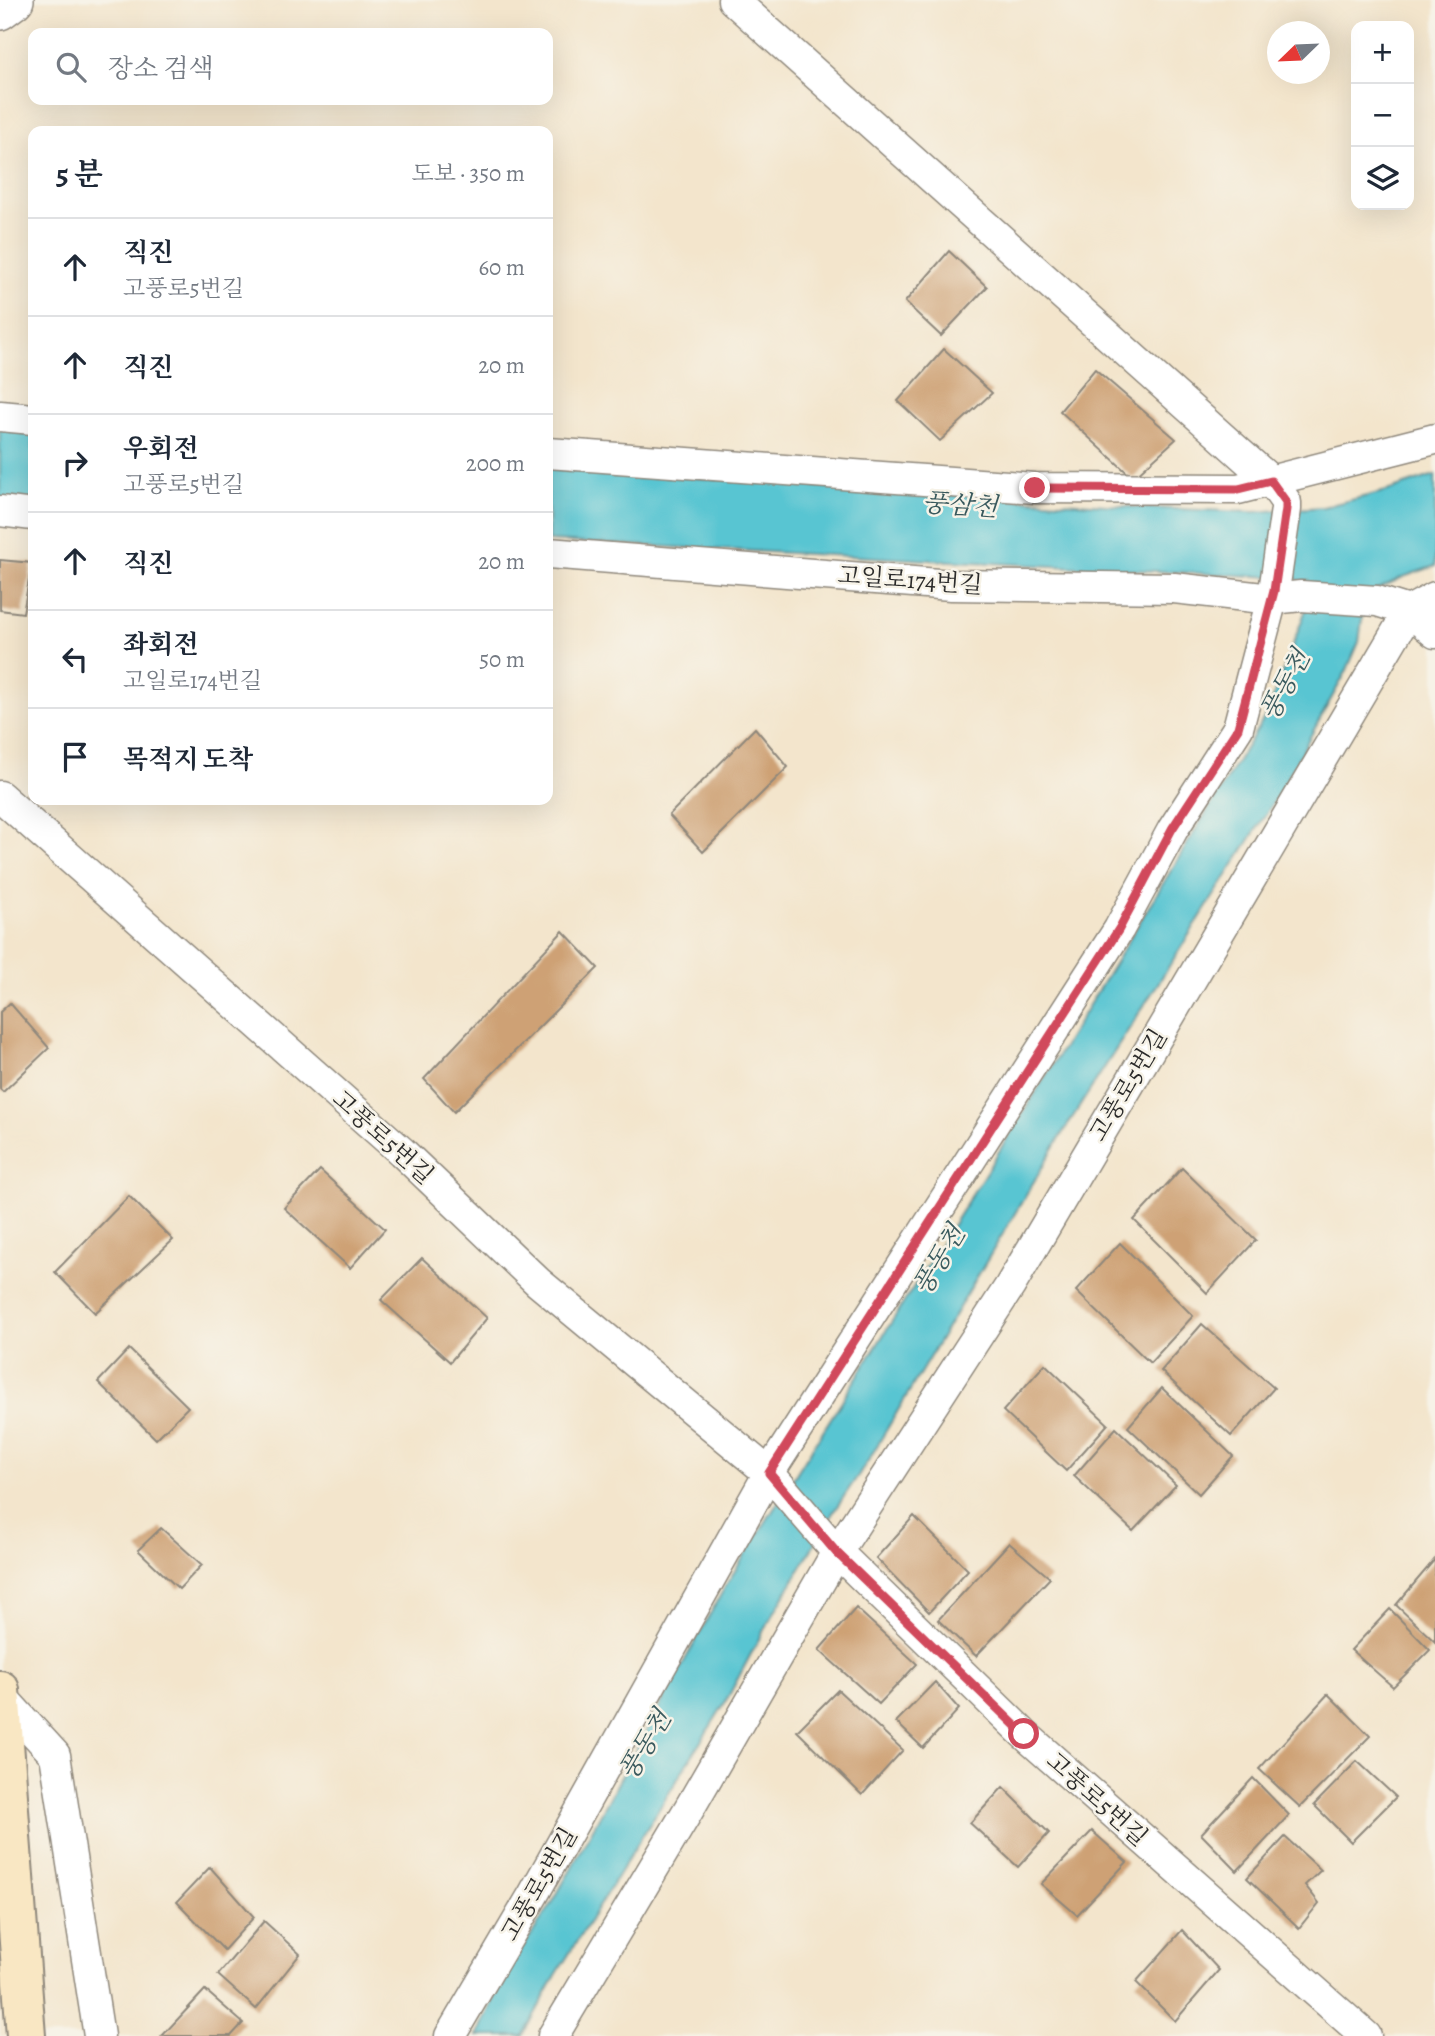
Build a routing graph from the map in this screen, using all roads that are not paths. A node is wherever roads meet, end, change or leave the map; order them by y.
1 (15, 0) edge
2 (733, 0) edge
3 (0, 11) edge
4 (0, 416) edge
5 (28, 419) edge
6 (1435, 439) edge
7 (553, 453) edge
8 (1279, 492) junction
9 (0, 511) edge
10 (28, 514) edge
11 (553, 553) edge
12 (1282, 595) junction
13 (1435, 597) edge
14 (1409, 611) junction
15 (1435, 634) edge
16 (0, 796) edge
17 (774, 1478) junction
18 (831, 1544) junction
19 (1, 1693) edge
20 (26, 2036) edge
21 (99, 2036) edge
22 (450, 2036) edge
23 (553, 2036) edge
24 (1366, 2036) edge

1 - 3 street
2 - 8 street
4 - 5 street
6 - 8 street
7 - 8 street
8 - 12 street, 고풍로5번길
9 - 10 street
11 - 12 street, 고일로174번길
12 - 14 street, 고일로174번길
12 - 17 street, 고풍로5번길
13 - 14 street
14 - 15 street
14 - 18 street, 고풍로5번길
16 - 17 street, 고풍로5번길
17 - 18 street
17 - 22 street, 고풍로5번길
18 - 23 street, 고풍로5번길
18 - 24 street, 고풍로5번길
19 - 20 main road
19 - 21 street

